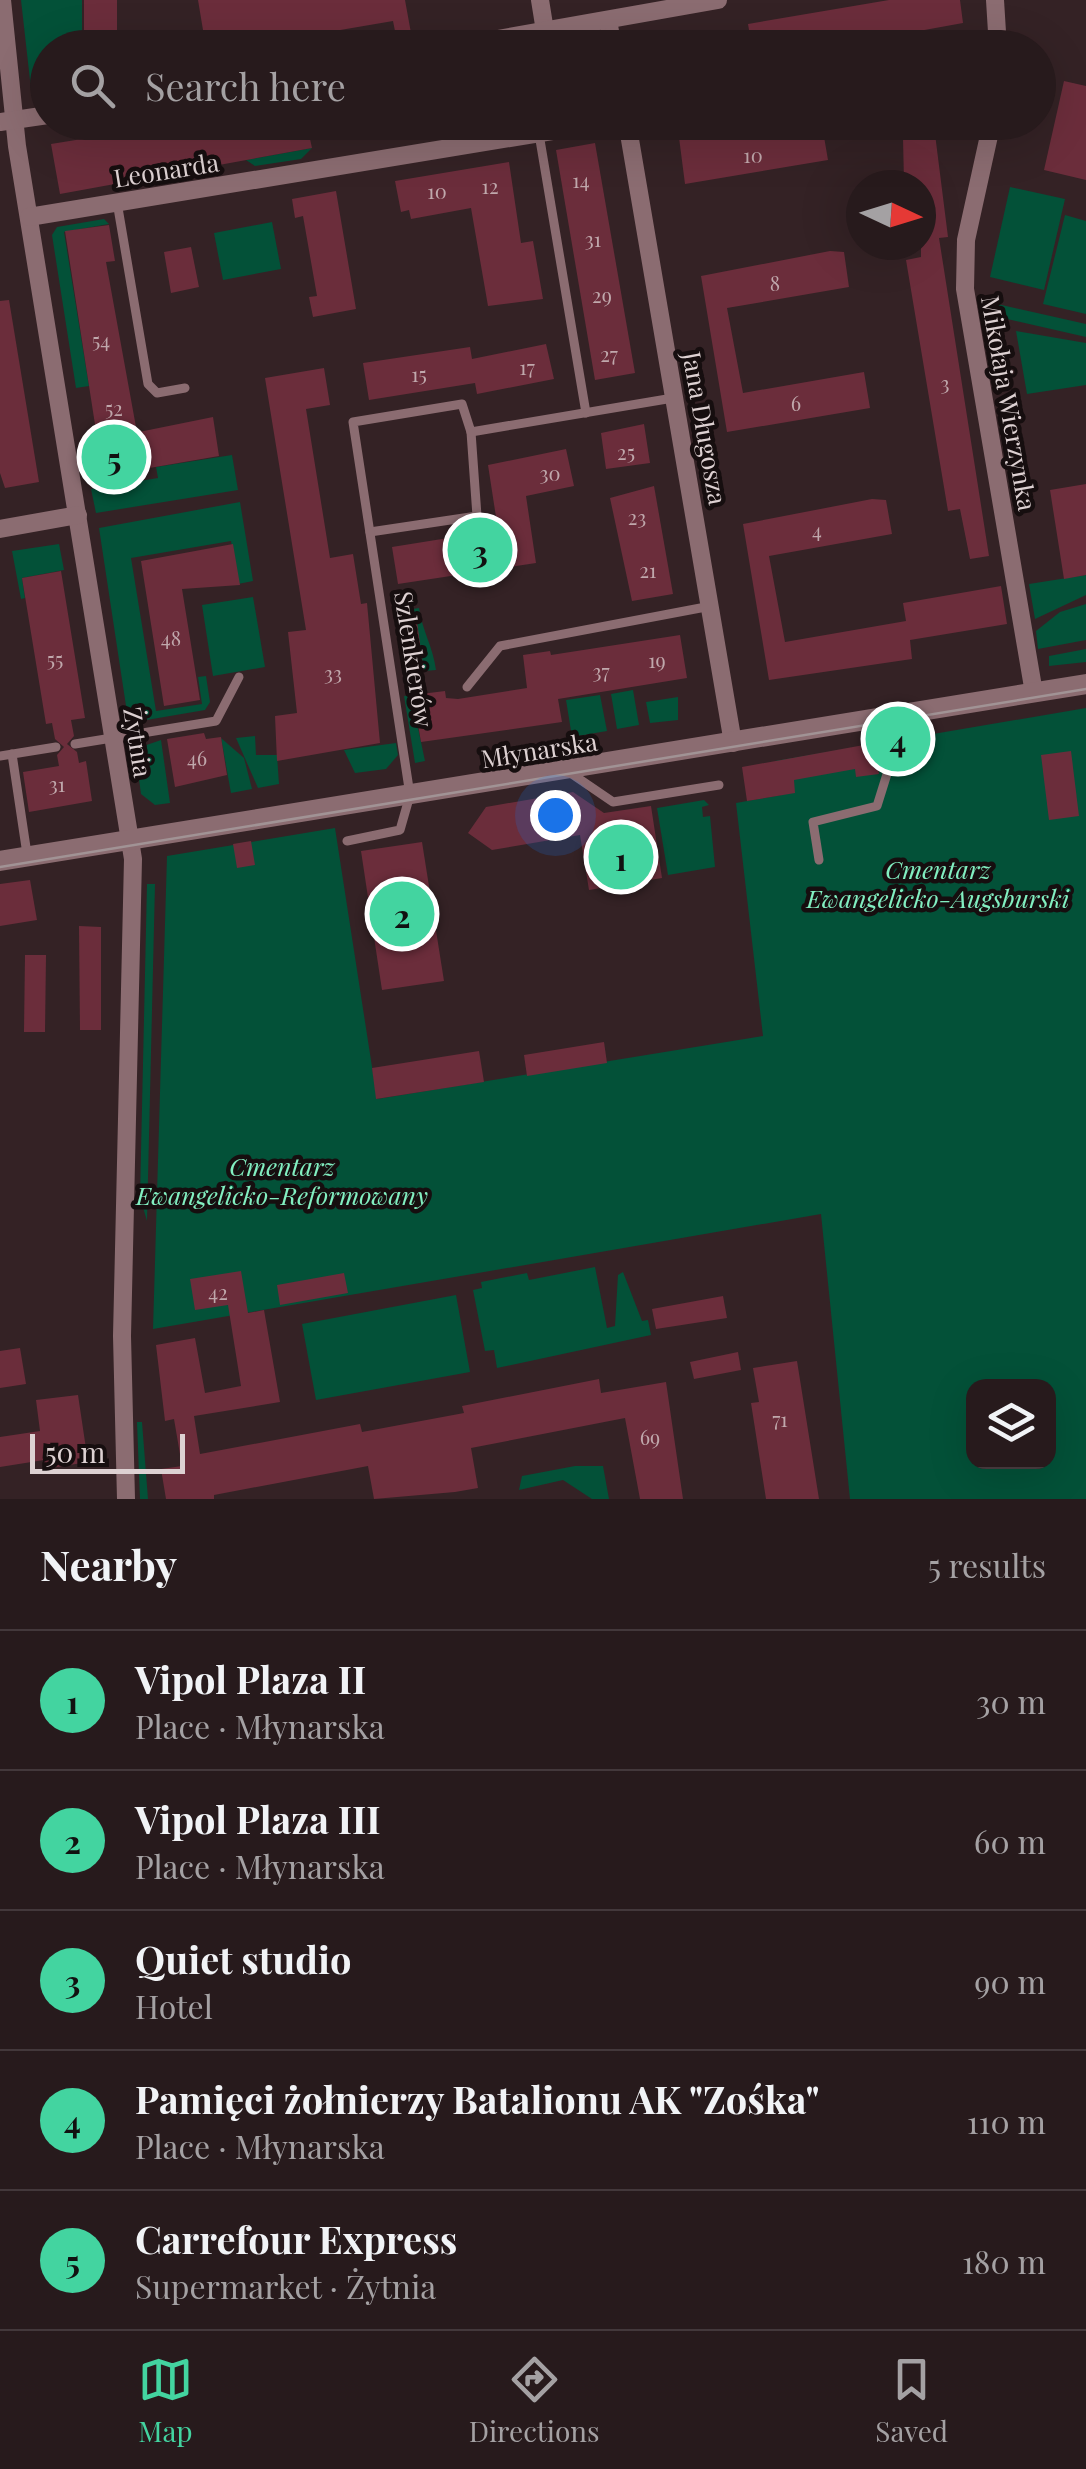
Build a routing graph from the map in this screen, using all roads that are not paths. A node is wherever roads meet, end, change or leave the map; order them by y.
1 (2, 0) edge
2 (540, 0) edge
3 (718, 0) edge
4 (995, 0) edge
5 (608, 20) junction
6 (545, 30) edge
7 (551, 30) edge
8 (610, 30) edge
9 (997, 30) edge
10 (7, 120) edge
11 (502, 140) edge
12 (540, 140) edge
13 (631, 140) edge
14 (988, 140) edge
15 (116, 202) junction
16 (29, 217) junction
17 (185, 388) dead end
18 (676, 397) junction
19 (586, 414) junction
20 (471, 432) junction
21 (78, 515) junction
22 (0, 529) edge
23 (370, 532) junction
24 (710, 606) junction
25 (239, 677) dead end
26 (1086, 684) edge
27 (467, 687) dead end
28 (1034, 693) junction
29 (880, 718) junction
30 (113, 738) junction
31 (733, 743) junction
32 (75, 744) dead end
33 (56, 747) dead end
34 (12, 754) junction
35 (0, 756) edge
36 (567, 770) junction
37 (718, 785) dead end
38 (410, 795) junction
39 (348, 840) dead end
40 (131, 841) junction
41 (28, 857) junction
42 (819, 860) dead end
43 (0, 861) edge
44 (126, 1499) edge

1 - 10 street, Żytnia
2 - 6 street
3 - 5 street
4 - 9 street
5 - 7 street
5 - 8 street
10 - 16 street, Żytnia
11 - 15 street, Leonarda
12 - 19 lane
13 - 18 street, Jana Długosza
14 - 28 street, Mikołaja Wierzynka
15 - 16 street, Leonarda
15 - 17 lane
16 - 21 street, Żytnia
18 - 19 lane
18 - 24 street, Jana Długosza
19 - 20 lane
20 - 23 lane
20 - 23 lane, Szlenkierów
21 - 22 street
21 - 30 street, Żytnia
23 - 38 lane, Szlenkierów
24 - 27 lane
24 - 31 street, Jana Długosza
25 - 30 lane
26 - 28 street, Młynarska
28 - 29 street, Młynarska
29 - 31 street, Młynarska
29 - 42 lane
30 - 32 lane
30 - 40 street, Żytnia
31 - 36 street, Młynarska
33 - 34 lane
34 - 35 lane
34 - 41 lane
36 - 37 lane
36 - 38 street, Młynarska
38 - 39 lane
38 - 40 street, Młynarska
40 - 41 street, Młynarska
40 - 44 street, Żytnia
41 - 43 street, Młynarska

